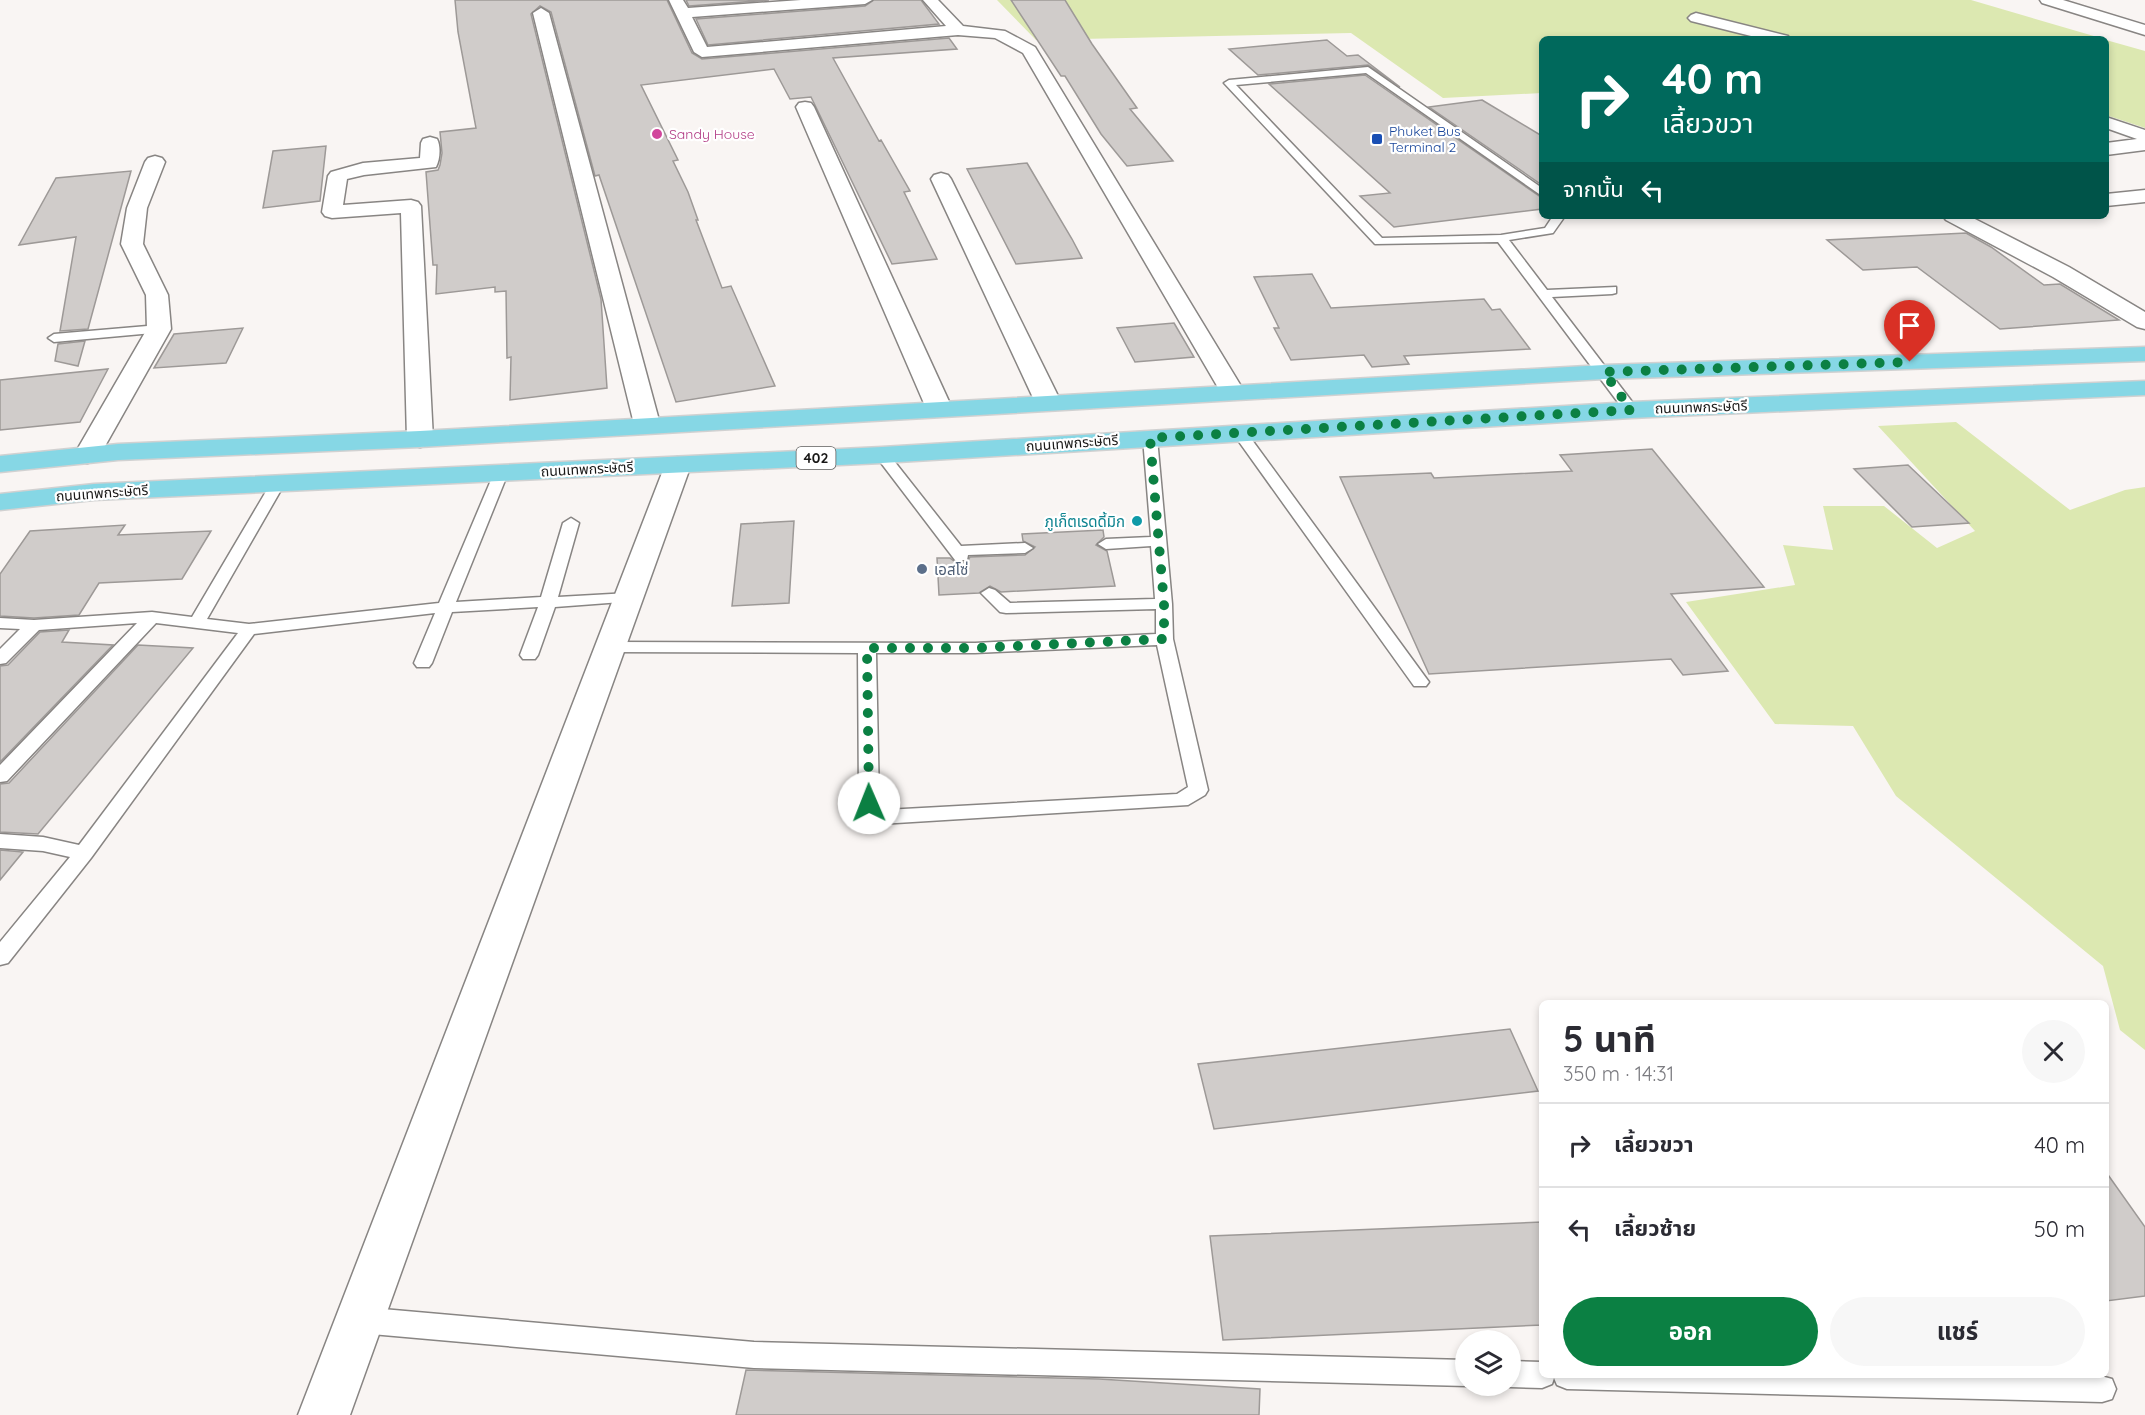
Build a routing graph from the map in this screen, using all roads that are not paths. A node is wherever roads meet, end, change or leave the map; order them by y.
1 (865, 0) edge
2 (930, 0) edge
3 (2047, 0) edge
4 (679, 6) edge
5 (541, 13) dead end
6 (1696, 18) dead end
7 (958, 30) junction
8 (2145, 30) edge
9 (1770, 36) edge
10 (805, 107) dead end
11 (2109, 123) edge
12 (2145, 136) edge
13 (430, 143) dead end
14 (2145, 144) edge
15 (2109, 149) edge
16 (155, 162) dead end
17 (941, 179) dead end
18 (1539, 191) edge
19 (2145, 196) edge
20 (2109, 200) edge
21 (1557, 219) edge
22 (1959, 219) edge
23 (1502, 238) junction
24 (1612, 290) dead end
25 (1545, 294) junction
26 (2145, 322) edge
27 (159, 329) junction
28 (54, 339) dead end
29 (2145, 354) edge
30 (1604, 372) junction
31 (2145, 388) edge
32 (1232, 391) junction
33 (1048, 402) junction
34 (939, 408) junction
35 (1631, 410) junction
36 (647, 424) junction
37 (1239, 432) junction
38 (420, 438) junction
39 (1150, 438) junction
40 (87, 455) junction
41 (882, 455) junction
42 (0, 464) edge
43 (678, 465) junction
44 (501, 473) junction
45 (278, 483) junction
46 (0, 502) edge
47 (571, 523) dead end
48 (1158, 541) junction
49 (1106, 544) dead end
50 (1025, 548) dead end
51 (989, 593) dead end
52 (629, 598) junction
53 (548, 602) junction
54 (1164, 604) junction
55 (447, 606) junction
56 (152, 617) junction
57 (197, 622) junction
58 (0, 623) edge
59 (34, 625) junction
60 (249, 629) junction
61 (1164, 639) junction
62 (612, 647) junction
63 (867, 648) junction
64 (529, 655) dead end
65 (0, 659) edge
66 (423, 663) dead end
67 (1420, 682) dead end
68 (0, 776) edge
69 (0, 841) edge
70 (84, 853) junction
71 (0, 957) edge
72 (358, 1320) junction
73 (1455, 1373) edge
74 (1521, 1374) edge
75 (1539, 1375) edge
76 (1649, 1378) edge
77 (2102, 1389) dead end
78 (324, 1415) edge

1 - 4 street
2 - 7 street
3 - 8 street
4 - 7 street
5 - 36 street
6 - 9 street
7 - 32 street
10 - 34 street
11 - 12 street
13 - 38 street
14 - 15 street
16 - 27 street
17 - 33 street
18 - 23 lane
19 - 20 street
21 - 23 lane
22 - 26 street
23 - 25 lane
24 - 25 lane
25 - 30 lane
27 - 28 lane
27 - 40 street
29 - 30 main road
30 - 32 main road
30 - 35 lane
31 - 35 main road, ถนนเทพกระษัตรี / 402
32 - 33 main road
33 - 34 main road
34 - 36 main road
35 - 37 main road, ถนนเทพกระษัตรี / 402
36 - 38 main road
37 - 39 main road, ถนนเทพกระษัตรี / 402
37 - 67 lane
38 - 40 main road
39 - 41 main road, ถนนเทพกระษัตรี / 402
39 - 48 lane
40 - 42 main road
41 - 43 main road, ถนนเทพกระษัตรี / 402
41 - 50 lane
43 - 44 main road, ถนนเทพกระษัตรี / 402
43 - 52 street
44 - 45 main road, ถนนเทพกระษัตรี / 402
44 - 55 lane
45 - 46 main road, ถนนเทพกระษัตรี / 402
45 - 57 lane
47 - 53 lane
48 - 49 lane
48 - 54 lane
51 - 54 lane
52 - 53 lane
52 - 62 street
53 - 55 lane
53 - 64 lane
54 - 61 lane
55 - 60 lane
55 - 66 lane
56 - 57 lane
56 - 59 lane
56 - 68 lane
57 - 60 lane
58 - 59 lane
59 - 65 lane
60 - 70 lane
61 - 63 lane
61 - 63 lane
62 - 63 lane
62 - 72 street
69 - 70 lane
70 - 71 lane
72 - 73 lane
72 - 78 street
74 - 75 lane
76 - 77 lane

